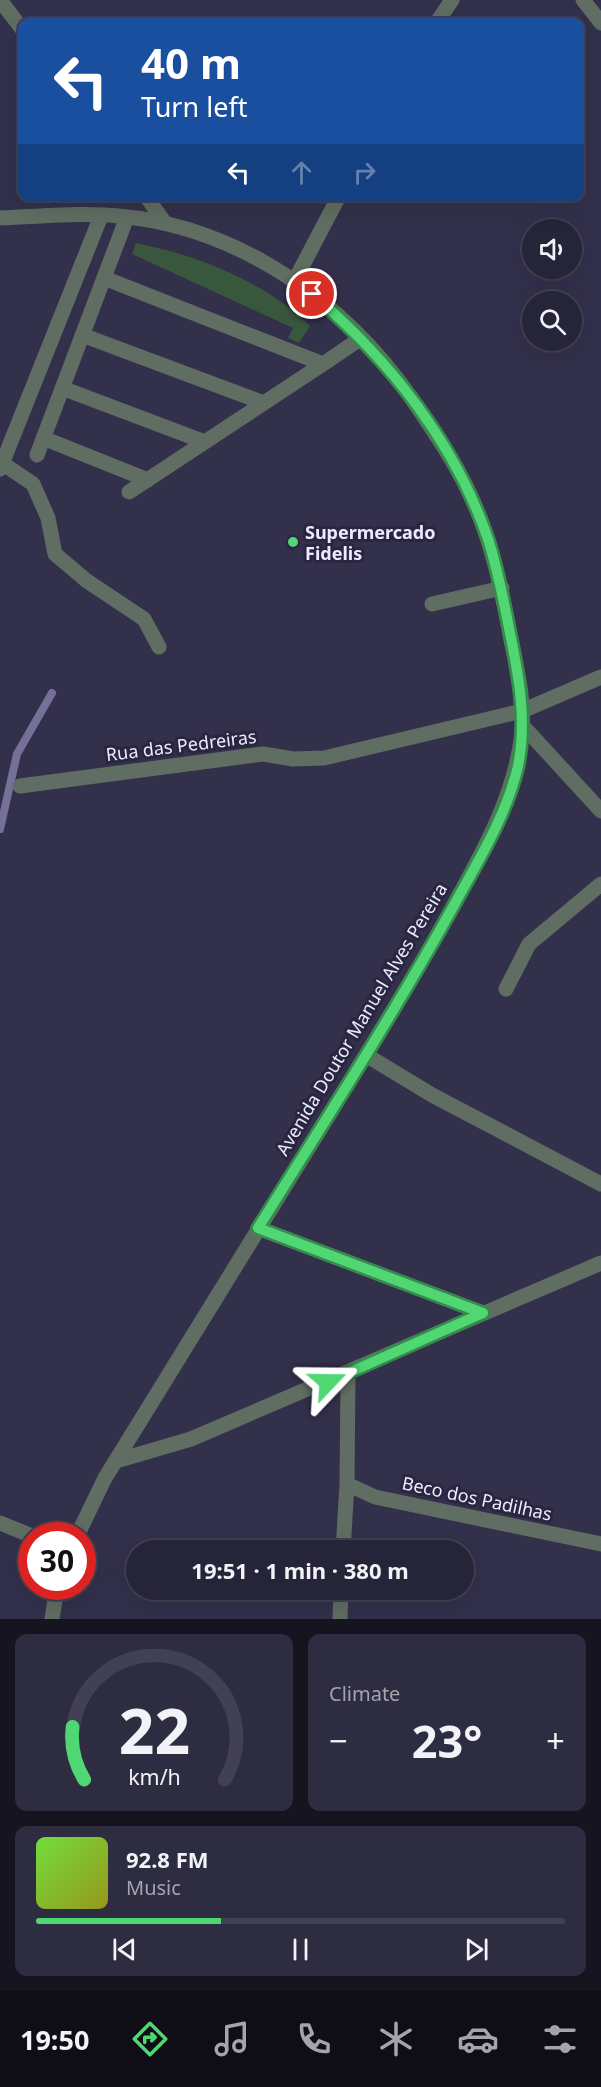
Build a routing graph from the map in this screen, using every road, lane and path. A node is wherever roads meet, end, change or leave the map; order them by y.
1 (0, 0) edge
2 (452, 0) edge
3 (583, 0) edge
4 (440, 18) edge
5 (601, 23) edge
6 (18, 24) edge
7 (149, 201) edge
8 (336, 201) edge
9 (101, 216) junction
10 (127, 217) junction
11 (0, 218) edge
12 (165, 224) junction
13 (104, 278) junction
14 (295, 280) junction
15 (82, 335) junction
16 (360, 339) junction
17 (323, 364) junction
18 (62, 388) junction
19 (264, 403) junction
20 (44, 438) junction
21 (205, 442) junction
22 (37, 455) dead end
23 (1, 466) edge
24 (148, 480) junction
25 (129, 492) dead end
26 (502, 588) junction
27 (432, 604) dead end
28 (159, 647) dead end
29 (601, 677) edge
30 (522, 718) junction
31 (20, 786) dead end
32 (601, 811) edge
33 (601, 884) edge
34 (506, 989) dead end
35 (366, 1055) junction
36 (601, 1184) edge
37 (258, 1228) junction
38 (601, 1263) edge
39 (483, 1313) junction
40 (348, 1374) junction
41 (116, 1461) junction
42 (347, 1484) junction
43 (84, 1522) edge
44 (0, 1523) edge
45 (18, 1530) edge
46 (344, 1540) edge
47 (601, 1544) edge
48 (55, 1600) edge
49 (340, 1600) edge
50 (52, 1619) edge
51 (339, 1619) edge

1 - 6 street
2 - 4 street
3 - 5 street
7 - 12 street
8 - 14 street
9 - 10 street, Avenida Doutor Manuel Alves Pereira
9 - 11 street, Avenida Doutor Manuel Alves Pereira
9 - 23 street
10 - 12 street, Avenida Doutor Manuel Alves Pereira
10 - 13 street
12 - 14 street, Avenida Doutor Manuel Alves Pereira
13 - 15 street
13 - 17 street
14 - 16 street, Avenida Doutor Manuel Alves Pereira
15 - 18 street
15 - 19 street
16 - 17 street
16 - 26 street, Avenida Doutor Manuel Alves Pereira
17 - 19 street
18 - 20 street
18 - 21 street
19 - 21 street
20 - 22 street
20 - 24 street
21 - 24 street
23 - 28 street
24 - 25 street
26 - 27 street
26 - 30 street, Avenida Doutor Manuel Alves Pereira
29 - 30 street, Rua das Pedreiras
30 - 31 street, Rua das Pedreiras
30 - 32 street
30 - 35 street, Avenida Doutor Manuel Alves Pereira
33 - 34 street
35 - 36 street
35 - 37 street, Avenida Doutor Manuel Alves Pereira
37 - 39 street
37 - 41 street, Avenida Doutor Manuel Alves Pereira
38 - 39 street
39 - 40 street
40 - 41 street
40 - 42 street
41 - 43 street, Avenida Doutor Manuel Alves Pereira
42 - 46 street
42 - 47 street, Beco dos Padilhas
44 - 45 street
48 - 50 street
49 - 51 street

